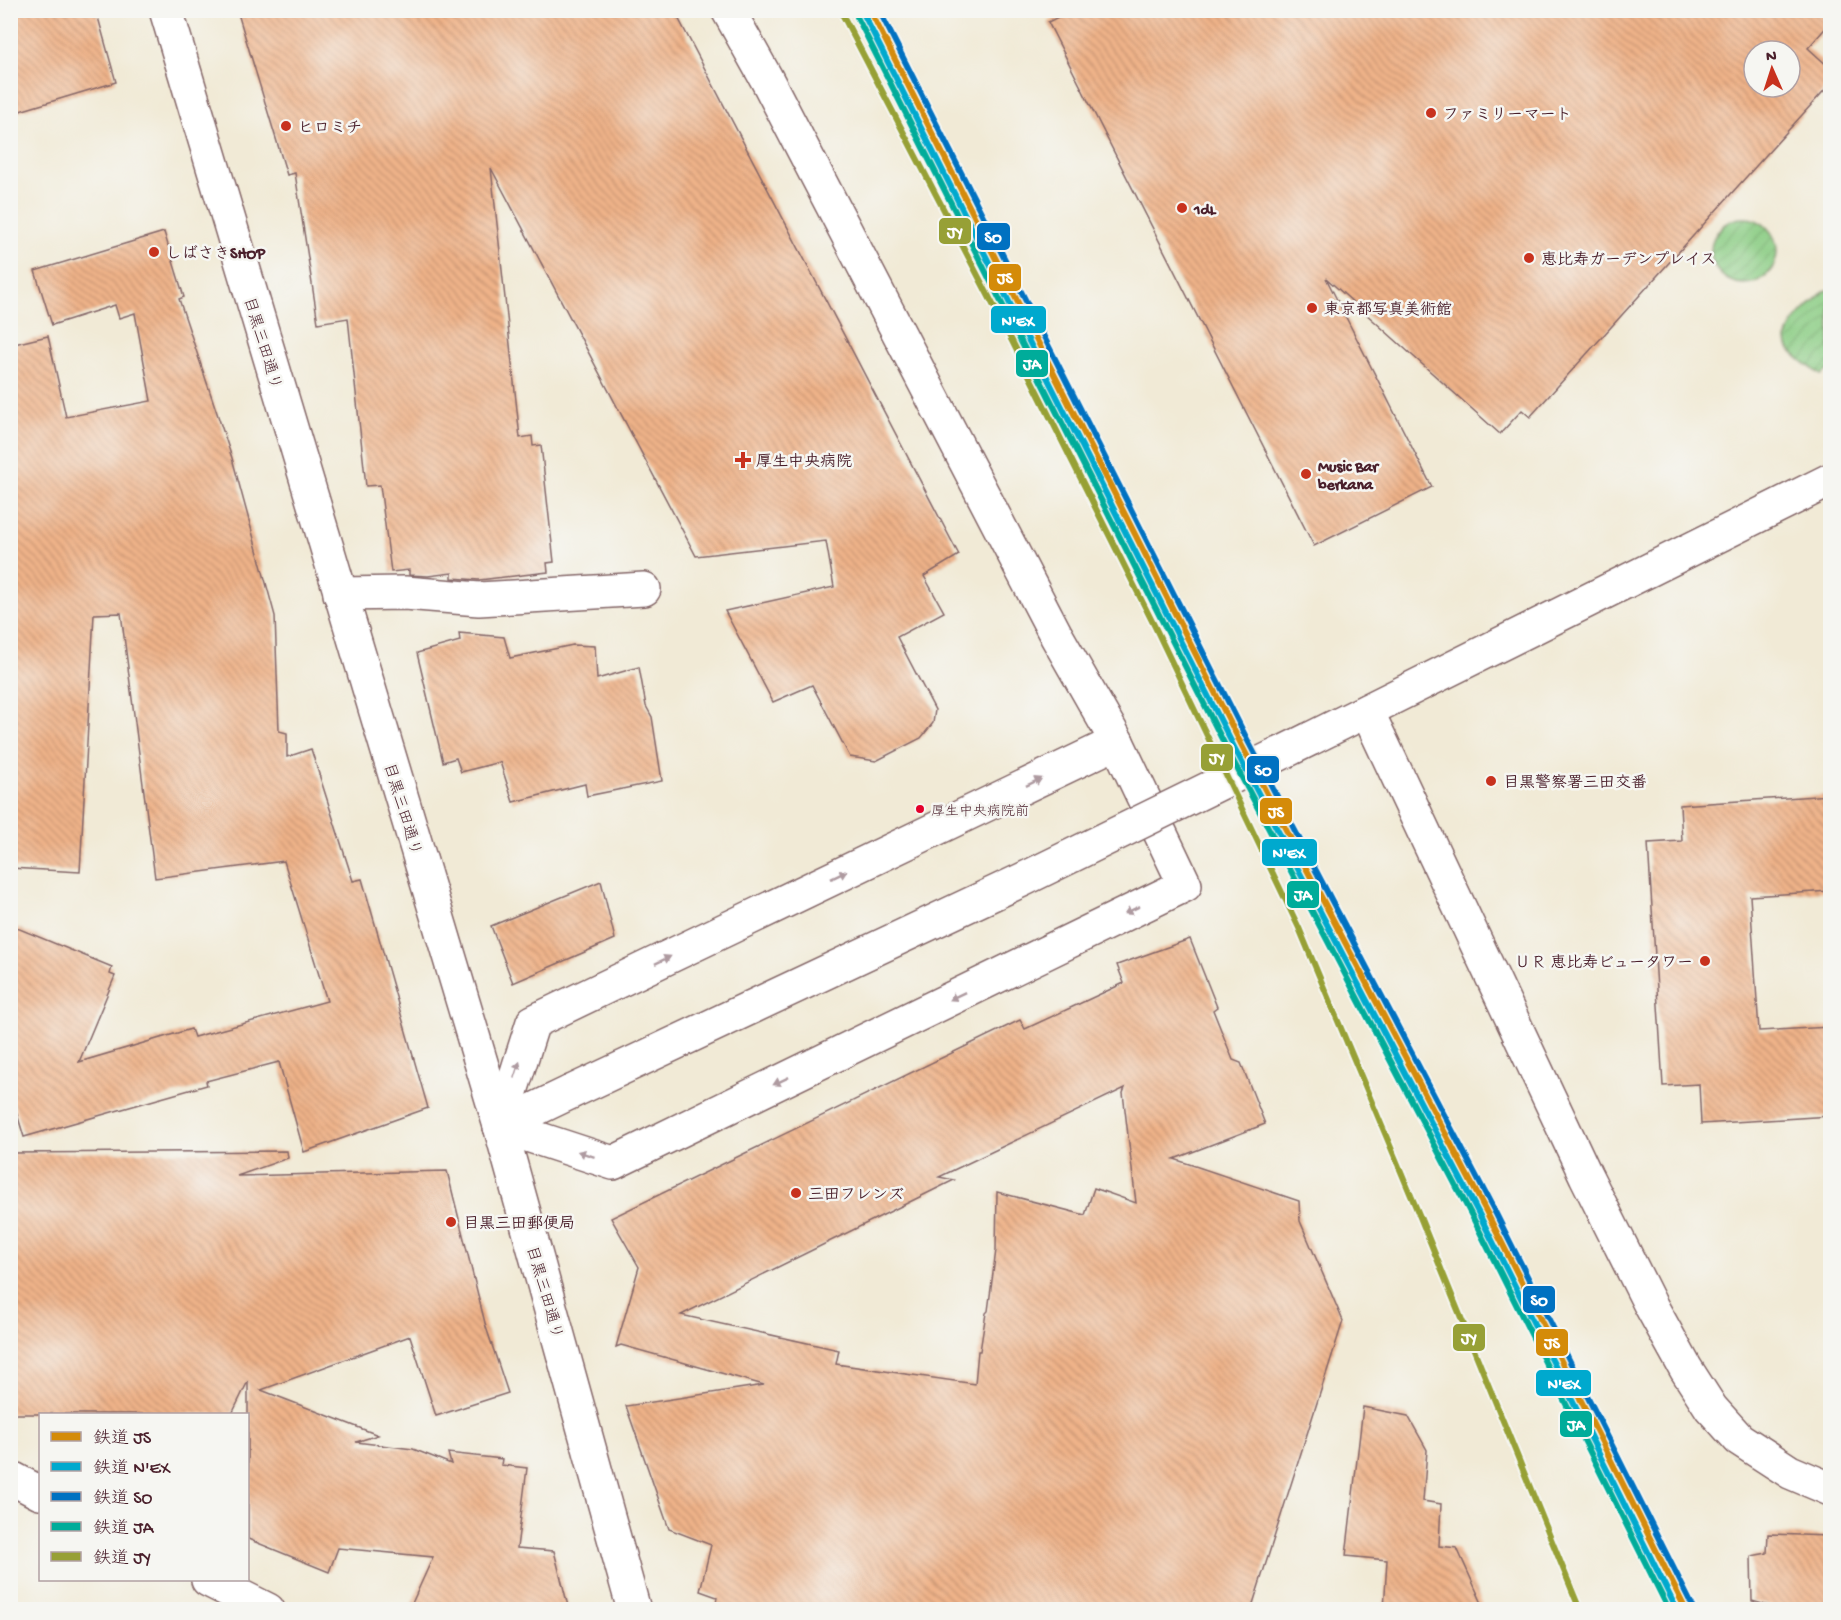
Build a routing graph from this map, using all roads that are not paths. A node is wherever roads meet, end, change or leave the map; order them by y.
1 (166, 10) edge
2 (728, 10) edge
3 (1830, 480) edge
4 (644, 588) dead end
5 (340, 594) junction
6 (1367, 711) junction
7 (1117, 742) junction
8 (500, 1126) junction
9 (10, 1477) edge
10 (1830, 1489) edge
11 (39, 1492) edge
12 (209, 1581) edge
13 (268, 1610) edge
14 (634, 1610) edge

1 - 5 street, 目黒三田通り
2 - 7 street
3 - 6 street
4 - 5 street
5 - 8 street, 目黒三田通り
6 - 8 street, bridge
6 - 10 street
8 -> 7 street
7 -> 8 street
8 - 14 street, 目黒三田通り
9 - 11 street
12 - 13 street

